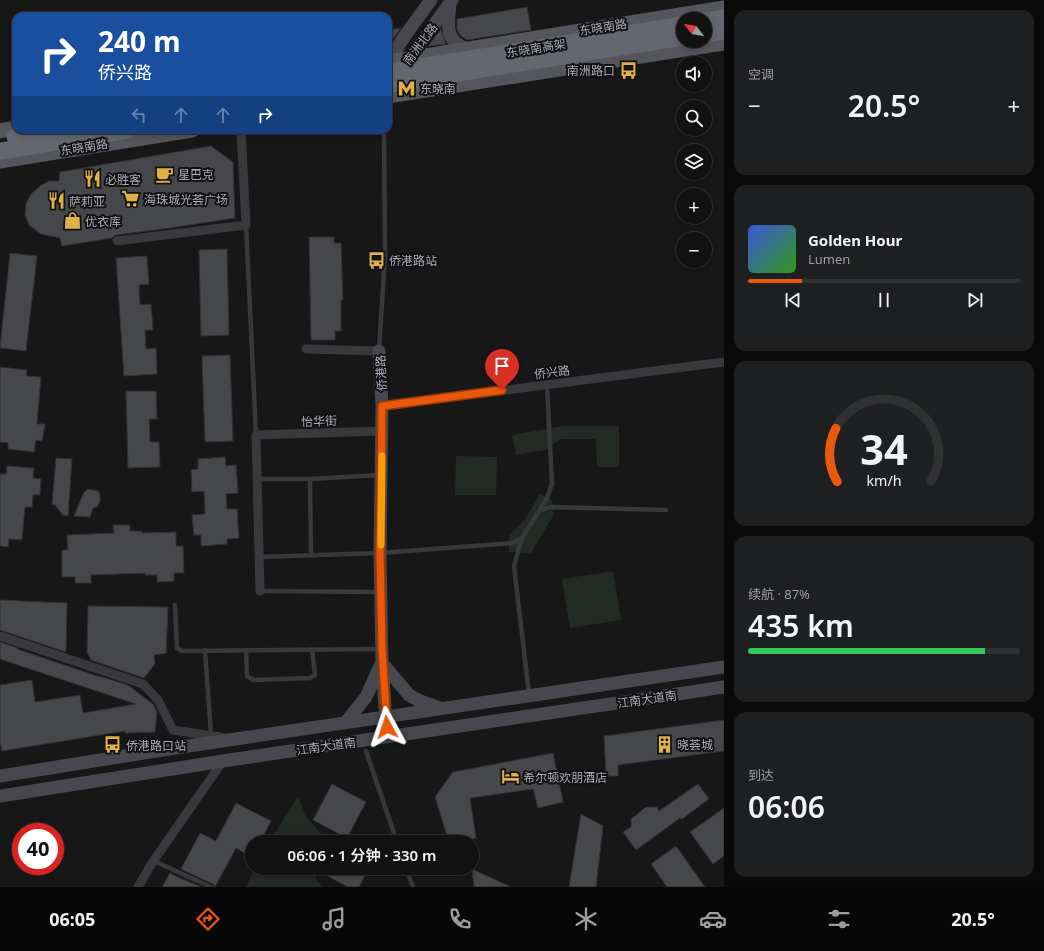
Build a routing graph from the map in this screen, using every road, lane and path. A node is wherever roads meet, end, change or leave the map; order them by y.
1 (426, 1) edge
2 (451, 1) edge
3 (724, 8) edge
4 (418, 18) junction
5 (724, 18) edge
6 (712, 20) edge
7 (676, 25) edge
8 (433, 27) junction
9 (724, 31) edge
10 (712, 33) edge
11 (676, 38) edge
12 (724, 43) edge
13 (488, 46) junction
14 (468, 49) junction
15 (409, 58) junction
16 (392, 60) edge
17 (392, 64) edge
18 (392, 65) edge
19 (491, 79) junction
20 (392, 83) edge
21 (392, 83) edge
22 (392, 95) edge
23 (12, 129) edge
24 (0, 131) edge
25 (35, 134) edge
26 (105, 134) edge
27 (167, 134) edge
28 (241, 134) edge
29 (384, 134) edge
30 (0, 140) edge
31 (0, 152) edge
32 (0, 161) edge
33 (246, 225) junction
34 (117, 241) dead end
35 (306, 349) dead end
36 (380, 351) junction
37 (724, 362) edge
38 (547, 385) junction
39 (382, 406) junction
40 (382, 431) junction
41 (256, 435) junction
42 (382, 475) junction
43 (258, 479) junction
44 (310, 479) junction
45 (666, 510) dead end
46 (539, 511) junction
47 (522, 538) junction
48 (380, 553) junction
49 (311, 555) junction
50 (259, 558) junction
51 (260, 591) joint
52 (381, 592) junction
53 (175, 605) dead end
54 (0, 636) edge
55 (382, 648) junction
56 (312, 649) junction
57 (205, 650) junction
58 (246, 650) junction
59 (382, 663) junction
60 (724, 666) edge
61 (724, 687) edge
62 (529, 695) junction
63 (443, 708) junction
64 (386, 717) junction
65 (345, 723) junction
66 (211, 735) junction
67 (387, 736) junction
68 (233, 739) junction
69 (366, 750) dead end
70 (223, 761) junction
71 (0, 776) edge
72 (0, 796) edge
73 (395, 835) edge
74 (154, 860) junction
75 (409, 875) edge
76 (205, 886) edge
77 (138, 887) edge
78 (211, 887) edge
79 (413, 887) edge

1 - 4 main road, 南洲北路
2 - 8 main road, 南洲北路
2 - 14 main road
3 - 13 main road, 东晓南路
4 - 8 main road
4 - 16 main road, 南洲北路
5 - 6 highway
7 - 18 highway, 东晓南高架
8 - 15 main road, 南洲北路
9 - 10 highway
11 - 21 highway, 东晓南高架
12 - 19 main road
13 - 14 main road, 东晓南路
13 - 19 main road
14 - 15 main road, 东晓南路
15 - 17 main road, 东晓南路
15 - 20 main road, 南洲北路
19 - 22 main road
23 - 24 main road
25 - 30 highway
26 - 31 highway
27 - 32 main road, 东晓南路
28 - 33 street
29 - 36 lane, 侨港路
33 - 34 street
33 - 41 lane
35 - 36 street
36 - 39 main road, 侨港路
37 - 38 street, 侨兴路
38 - 39 street, 侨兴路
38 - 46 lane
39 - 40 main road, 侨港路
40 - 41 street, 怡华街
40 - 42 main road, 侨港路
41 - 43 street
42 - 44 lane
42 - 48 main road, 侨港路
43 - 44 lane
43 - 50 street
44 - 49 lane
45 - 46 lane
46 - 47 lane
47 - 48 lane
47 - 62 lane
48 - 49 lane
48 - 52 main road, 侨港路
49 - 50 lane
50 - 51 street
51 - 52 lane
52 - 55 main road, 侨港路
53 - 57 lane
54 - 66 street
55 - 56 lane
55 - 59 main road, 侨港路
56 - 58 lane
56 - 58 lane
57 - 58 lane
57 - 66 lane
59 - 63 main road
59 - 64 main road, 侨港路
59 - 65 main road
60 - 62 main road, 江南大道南
61 - 67 main road, 江南大道南
62 - 63 main road, 江南大道南
63 - 64 main road, 江南大道南
64 - 65 main road, 江南大道南
64 - 67 main road, 侨港路
65 - 68 main road, 江南大道南
66 - 68 street
67 - 70 main road, 江南大道南
68 - 71 main road, 江南大道南
69 - 73 lane
70 - 72 main road, 江南大道南
70 - 74 street
74 - 76 lane
74 - 77 street
75 - 79 lane
76 - 78 lane

